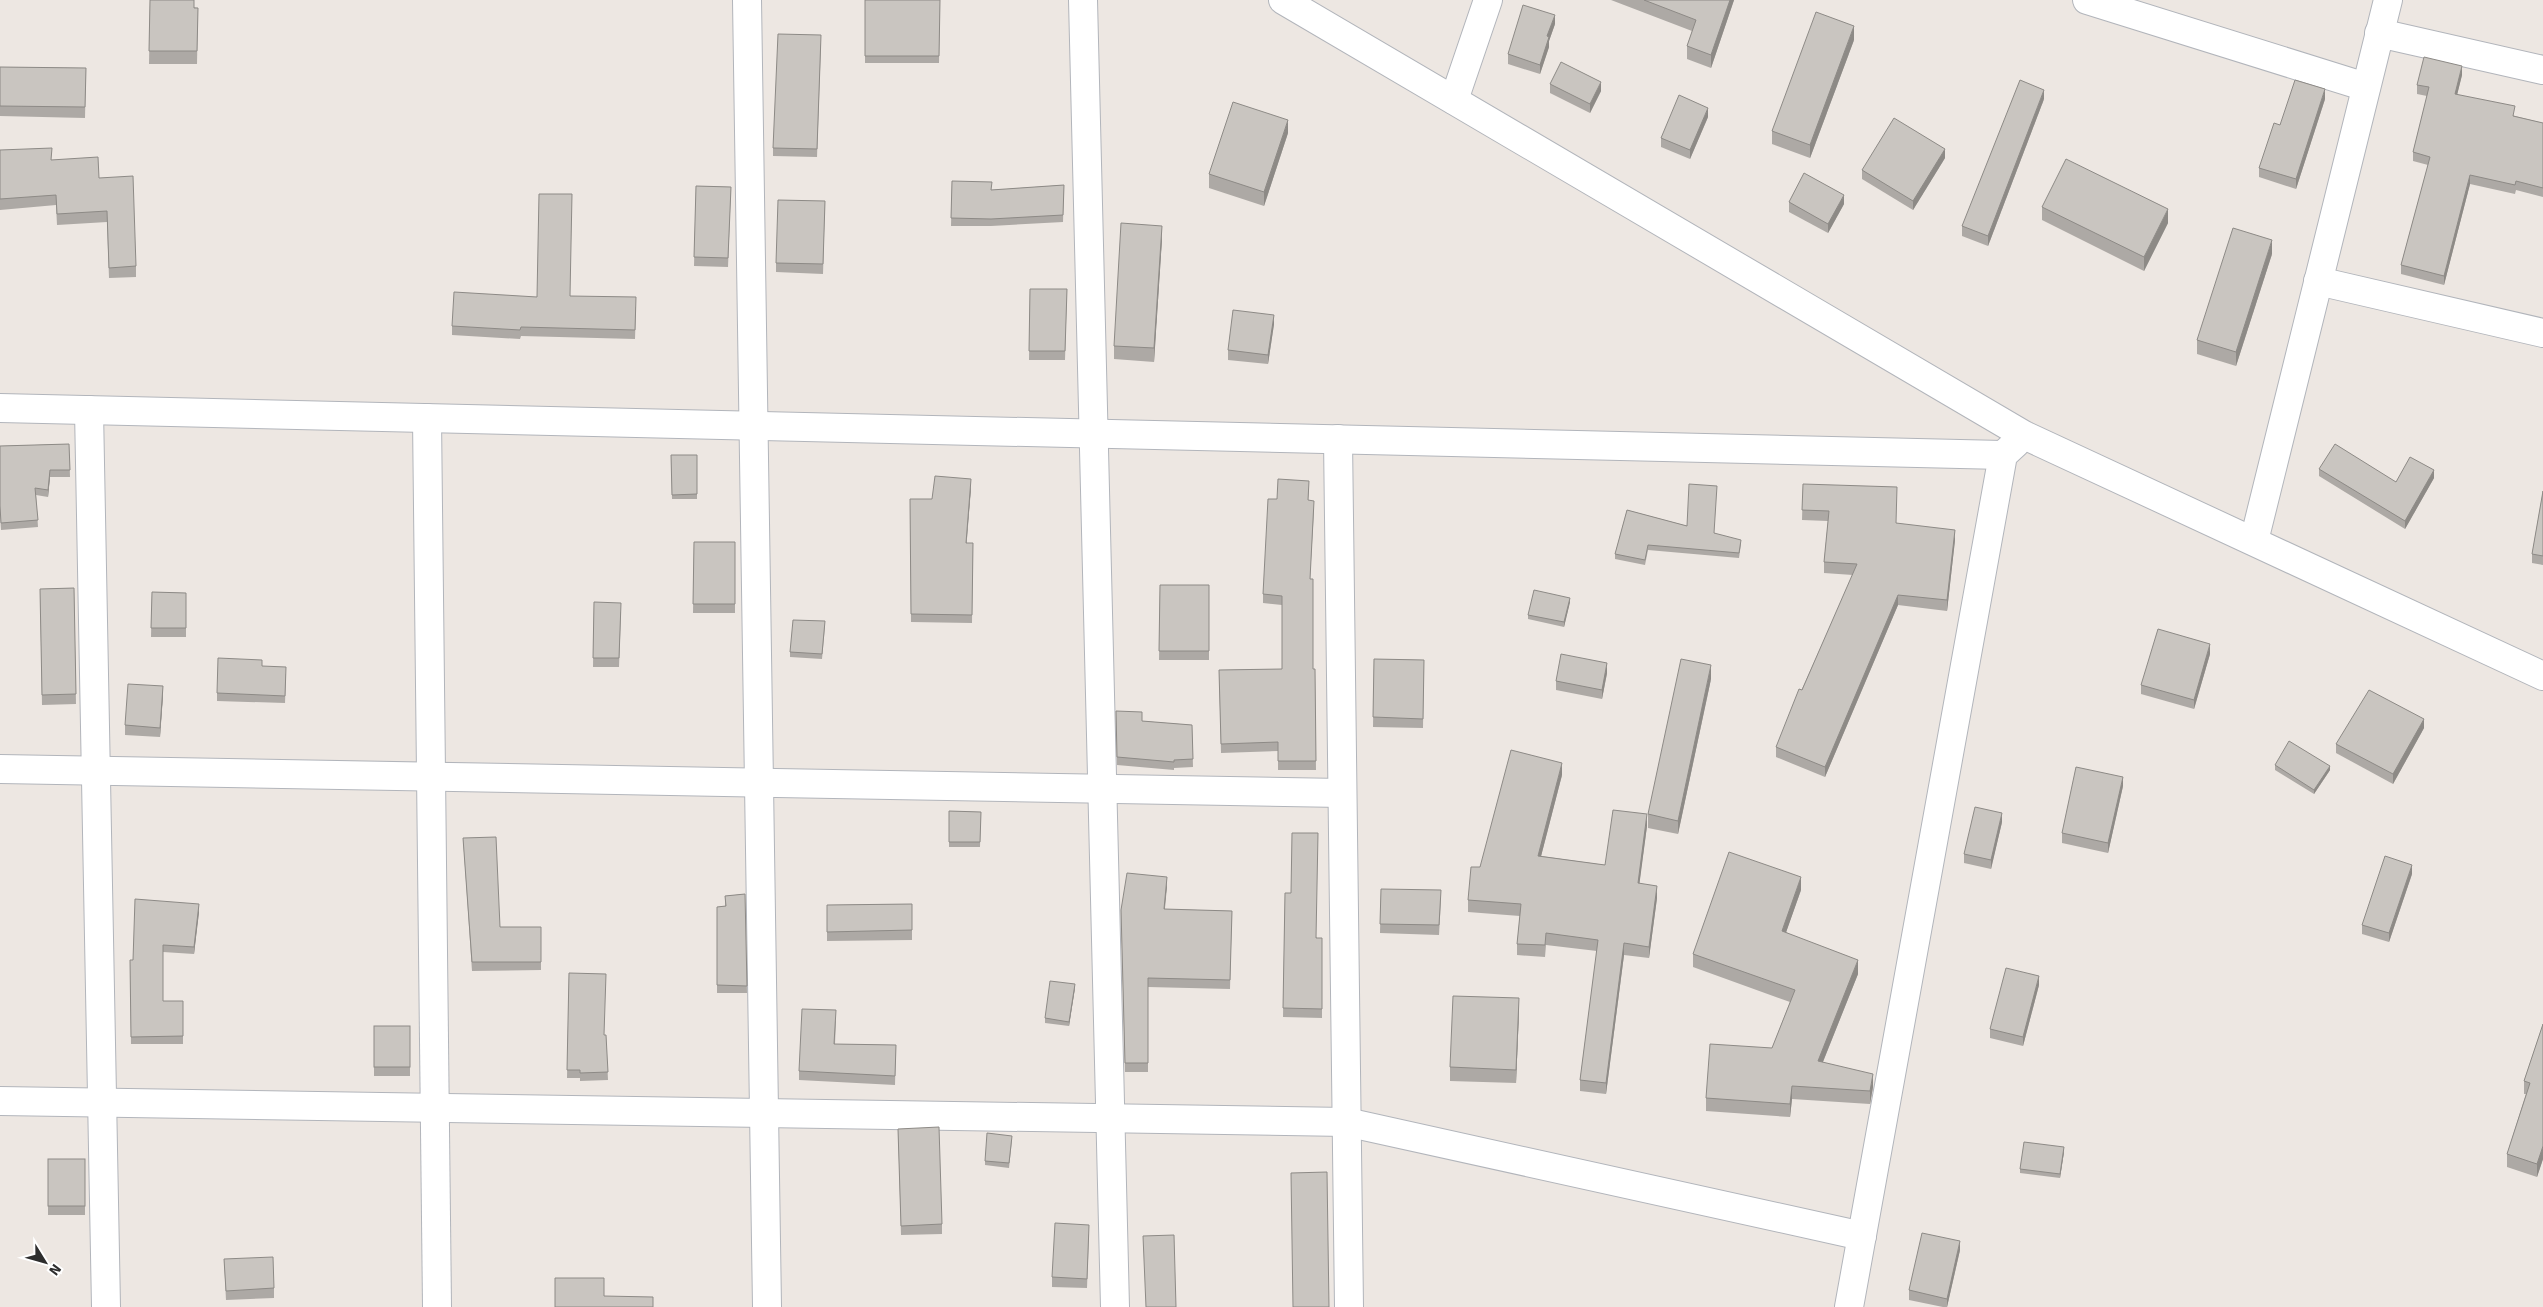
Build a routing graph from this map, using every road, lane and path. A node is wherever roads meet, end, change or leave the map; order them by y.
1 (746, 0) edge
2 (1083, 0) edge
3 (1284, 0) edge
4 (1488, 0) edge
5 (2087, 0) edge
6 (2388, 0) edge
7 (2379, 33) junction
8 (2543, 70) edge
9 (2366, 87) junction
10 (1454, 100) junction
11 (2318, 281) junction
12 (2543, 334) edge
13 (0, 408) edge
14 (89, 410) junction
15 (427, 418) junction
16 (753, 425) junction
17 (1093, 433) junction
18 (2024, 435) junction
19 (1338, 439) junction
20 (2003, 455) junction
21 (2254, 542) junction
22 (2543, 676) edge
23 (0, 769) edge
24 (96, 771) junction
25 (431, 776) junction
26 (759, 782) junction
27 (1102, 788) junction
28 (1342, 793) junction
29 (0, 1101) edge
30 (102, 1103) junction
31 (434, 1108) junction
32 (764, 1113) junction
33 (1110, 1118) junction
34 (1346, 1122) junction
35 (1862, 1236) junction
36 (106, 1307) edge
37 (437, 1307) edge
38 (767, 1307) edge
39 (1115, 1307) edge
40 (1348, 1307) edge
41 (1849, 1307) edge

1 - 16 street
2 - 17 street
3 - 10 street
4 - 10 street
5 - 9 street
6 - 7 street
7 - 8 street
7 - 9 street
9 - 11 street
10 - 18 street
11 - 12 street
11 - 21 street
13 - 14 street
14 - 15 street
14 - 24 street
15 - 16 street
15 - 25 street
16 - 17 street
16 - 26 street
17 - 19 street
17 - 27 street
18 - 20 street
18 - 21 street
19 - 20 street
19 - 28 street
20 - 35 street
21 - 22 street
23 - 24 street
24 - 25 street
24 - 30 street
25 - 26 street
25 - 31 street
26 - 27 street
26 - 32 street
27 - 28 street
27 - 33 street
28 - 34 street
29 - 30 street
30 - 31 street
30 - 36 street
31 - 32 street
31 - 37 street
32 - 33 street
32 - 38 street
33 - 34 street
33 - 39 street
34 - 35 street
34 - 40 street
35 - 41 street

